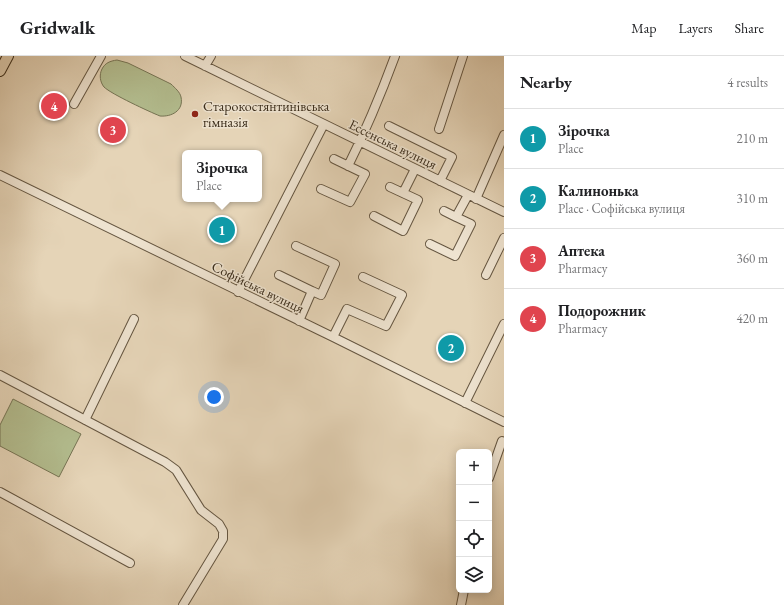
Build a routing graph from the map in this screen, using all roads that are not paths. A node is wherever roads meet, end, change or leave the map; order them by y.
1 (8, 56) edge
2 (101, 56) edge
3 (185, 56) edge
4 (211, 56) edge
5 (395, 56) edge
6 (463, 56) edge
7 (206, 66) junction
8 (0, 71) edge
9 (74, 104) dead end
10 (324, 124) junction
11 (389, 126) dead end
12 (439, 129) dead end
13 (504, 136) edge
14 (361, 141) junction
15 (334, 159) dead end
16 (348, 166) junction
17 (415, 169) junction
18 (0, 175) edge
19 (440, 181) junction
20 (390, 186) dead end
21 (321, 189) dead end
22 (403, 193) junction
23 (472, 197) junction
24 (444, 211) dead end
25 (504, 212) edge
26 (374, 216) dead end
27 (456, 217) junction
28 (504, 238) edge
29 (430, 244) dead end
30 (296, 246) dead end
31 (279, 275) dead end
32 (486, 275) dead end
33 (363, 277) dead end
34 (312, 291) junction
35 (238, 292) junction
36 (134, 319) dead end
37 (299, 321) junction
38 (504, 324) edge
39 (333, 337) junction
40 (0, 375) edge
41 (465, 403) junction
42 (85, 420) junction
43 (504, 422) edge
44 (502, 441) dead end
45 (492, 469) edge
46 (0, 492) edge
47 (130, 564) dead end
48 (463, 593) edge
49 (183, 605) edge
50 (461, 605) edge

1 - 8 main road
2 - 9 street
3 - 7 street, Ессенська вулиця
4 - 7 street
5 - 14 street
6 - 12 street
7 - 10 street, Ессенська вулиця
10 - 14 street, Ессенська вулиця
10 - 35 street
11 - 19 street
13 - 23 street
14 - 16 street
14 - 17 street, Ессенська вулиця
15 - 16 street
16 - 21 street
17 - 19 street, Ессенська вулиця
17 - 22 street
18 - 35 street, Софійська вулиця
19 - 23 street, Ессенська вулиця
20 - 22 street
22 - 26 street
23 - 25 street, Ессенська вулиця
23 - 27 street
24 - 27 street
27 - 29 street
28 - 32 street
30 - 34 street
31 - 34 street
33 - 39 street
34 - 37 street
35 - 37 street, Софійська вулиця
36 - 42 street
37 - 39 street, Софійська вулиця
38 - 41 street
39 - 41 street, Софійська вулиця
40 - 42 street
41 - 43 street, Софійська вулиця
42 - 49 street
44 - 45 street
46 - 47 street
48 - 50 street

